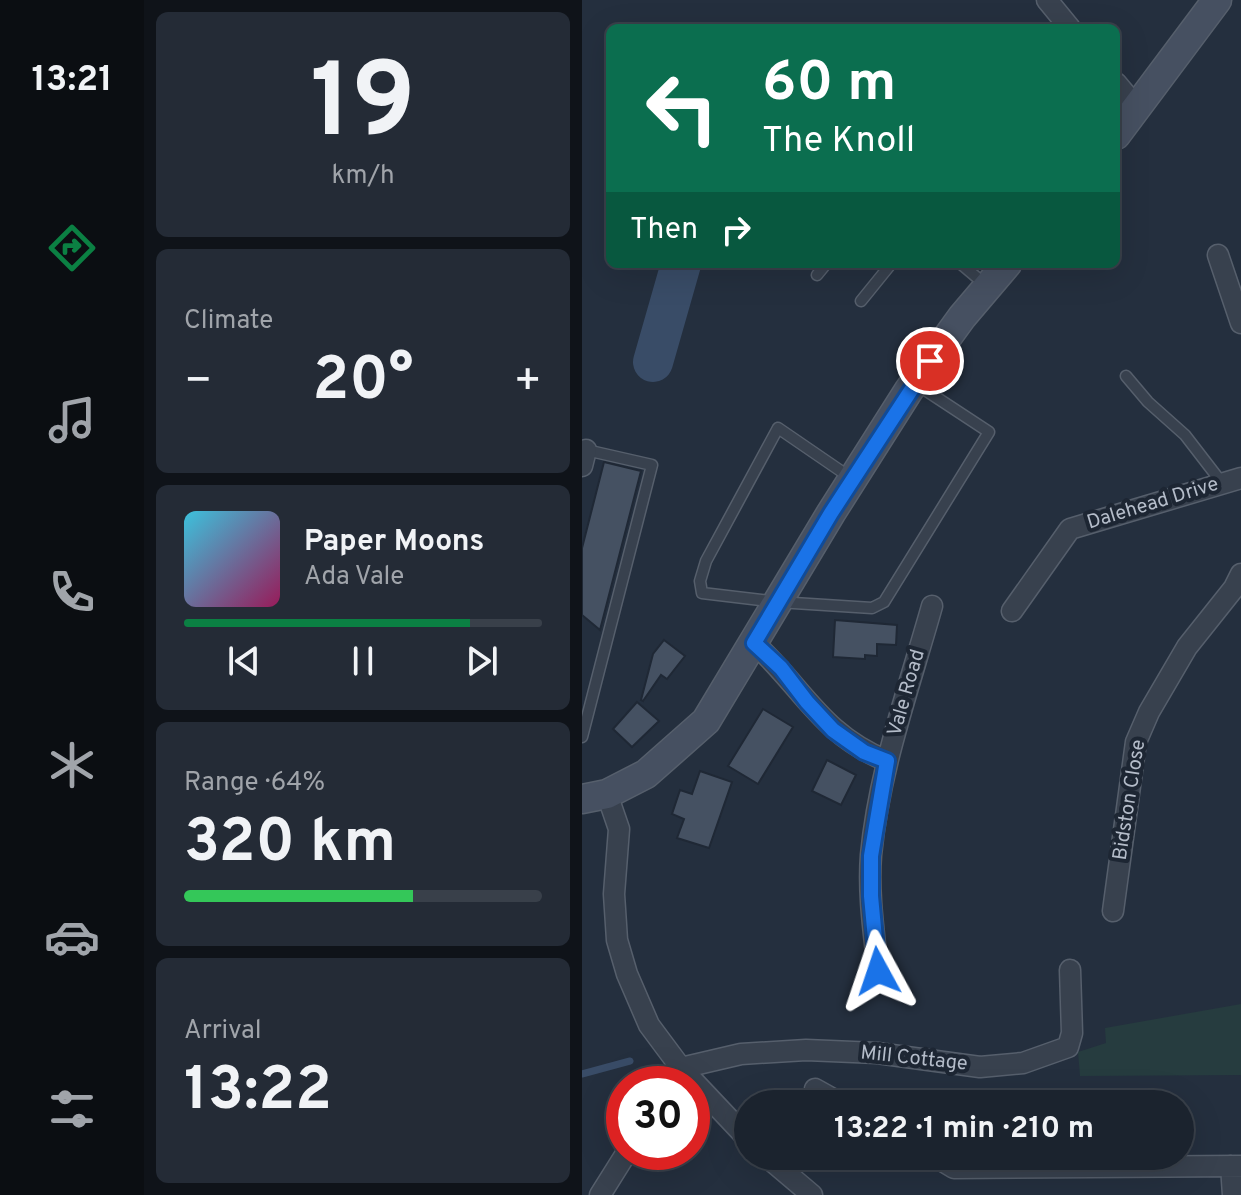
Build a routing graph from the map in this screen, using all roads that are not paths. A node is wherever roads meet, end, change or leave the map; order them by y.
1 (1047, 0) edge
2 (1217, 0) edge
3 (1067, 24) edge
4 (1120, 88) edge
5 (1137, 108) junction
6 (1120, 130) edge
7 (1218, 255) dead end
8 (823, 268) edge
9 (888, 268) edge
10 (966, 268) edge
11 (1004, 268) edge
12 (817, 275) dead end
13 (988, 287) junction
14 (861, 301) dead end
15 (1241, 323) edge
16 (1126, 376) dead end
17 (914, 383) junction
18 (584, 458) edge
19 (853, 479) junction
20 (1232, 480) edge
21 (1241, 574) edge
22 (778, 602) junction
23 (932, 606) dead end
24 (1012, 611) dead end
25 (754, 643) junction
26 (582, 737) edge
27 (887, 761) junction
28 (595, 796) edge
29 (1113, 911) dead end
30 (1070, 970) dead end
31 (878, 971) dead end
32 (670, 1066) edge
33 (705, 1066) edge
34 (710, 1106) edge
35 (734, 1127) edge
36 (1194, 1166) edge
37 (1236, 1166) edge
38 (616, 1170) edge
39 (783, 1170) edge
40 (600, 1195) edge
41 (812, 1195) edge
42 (1233, 1195) edge

1 - 3 street
2 - 5 street
4 - 5 street
5 - 6 street
7 - 15 street
8 - 12 lane
9 - 14 lane
10 - 13 lane
11 - 13 street
13 - 17 street
16 - 20 lane
17 - 19 street
17 - 22 lane
18 - 26 lane
19 - 22 street
19 - 22 lane
20 - 24 street, Dalehead Drive
21 - 29 street, Bidston Close
22 - 25 street
23 - 27 street, Vale Road
25 - 27 street
25 - 28 street
27 - 31 street, Vale Road
28 - 32 street
30 - 33 street, Mill Cottage
34 - 35 street
36 - 37 street
37 - 42 street
38 - 40 street
39 - 41 street

